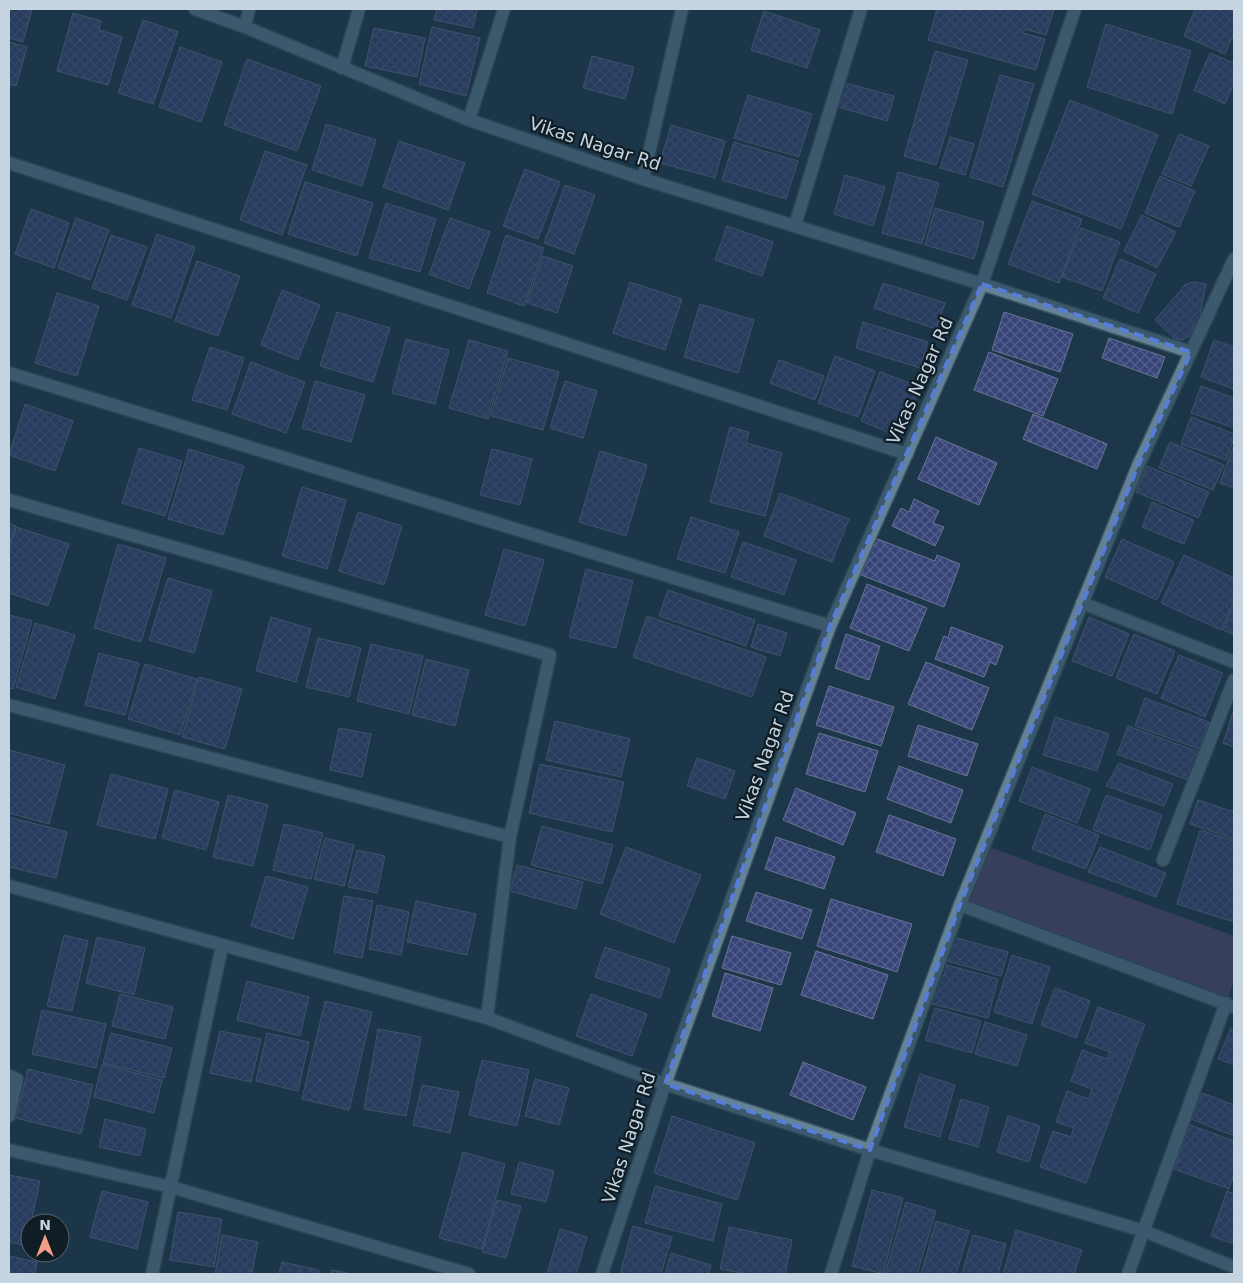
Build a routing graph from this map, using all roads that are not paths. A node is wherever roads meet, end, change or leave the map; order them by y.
1 (195, 9) edge
2 (249, 9) edge
3 (359, 9) edge
4 (504, 9) edge
5 (682, 9) edge
6 (861, 9) edge
7 (1075, 9) edge
8 (246, 27) junction
9 (342, 68) junction
10 (469, 120) junction
11 (9, 163) edge
12 (643, 179) junction
13 (795, 225) junction
14 (1234, 259) edge
15 (982, 284) junction
16 (1191, 352) junction
17 (9, 373) edge
18 (907, 454) junction
19 (9, 500) edge
20 (1082, 603) junction
21 (830, 626) junction
22 (1234, 662) edge
23 (1234, 680) edge
24 (9, 705) edge
25 (510, 837) junction
26 (1163, 860) dead end
27 (9, 886) edge
28 (960, 905) junction
29 (222, 946) junction
30 (1230, 1005) edge
31 (487, 1018) junction
32 (9, 1076) edge
33 (665, 1084) junction
34 (9, 1116) edge
35 (9, 1150) edge
36 (870, 1150) junction
37 (172, 1187) junction
38 (1144, 1231) junction
39 (1234, 1267) edge
40 (152, 1274) edge
41 (469, 1274) edge
42 (602, 1274) edge
43 (831, 1274) edge
44 (1128, 1274) edge

1 - 8 street, Vikas Nagar Rd
2 - 8 street
3 - 9 street
4 - 10 street
5 - 12 street
6 - 13 street
7 - 15 street
8 - 9 street, Vikas Nagar Rd
9 - 10 street, Vikas Nagar Rd
10 - 12 street, Vikas Nagar Rd
11 - 18 street
12 - 13 street, Vikas Nagar Rd
13 - 15 street, Vikas Nagar Rd
14 - 16 street
15 - 16 street
15 - 18 street, Vikas Nagar Rd
16 - 20 street
17 - 21 street
18 - 21 street, Vikas Nagar Rd
19 - 25 street
20 - 22 street
20 - 28 street
21 - 33 street, Vikas Nagar Rd
23 - 26 street
24 - 25 street
25 - 31 street
27 - 29 street
28 - 30 street
28 - 36 street
29 - 31 street
29 - 37 street
30 - 38 street
31 - 33 street
32 - 34 street
33 - 36 street
33 - 42 street, Vikas Nagar Rd
35 - 37 street
36 - 38 street
36 - 43 street
37 - 40 street
37 - 41 street
38 - 39 street
38 - 44 street

